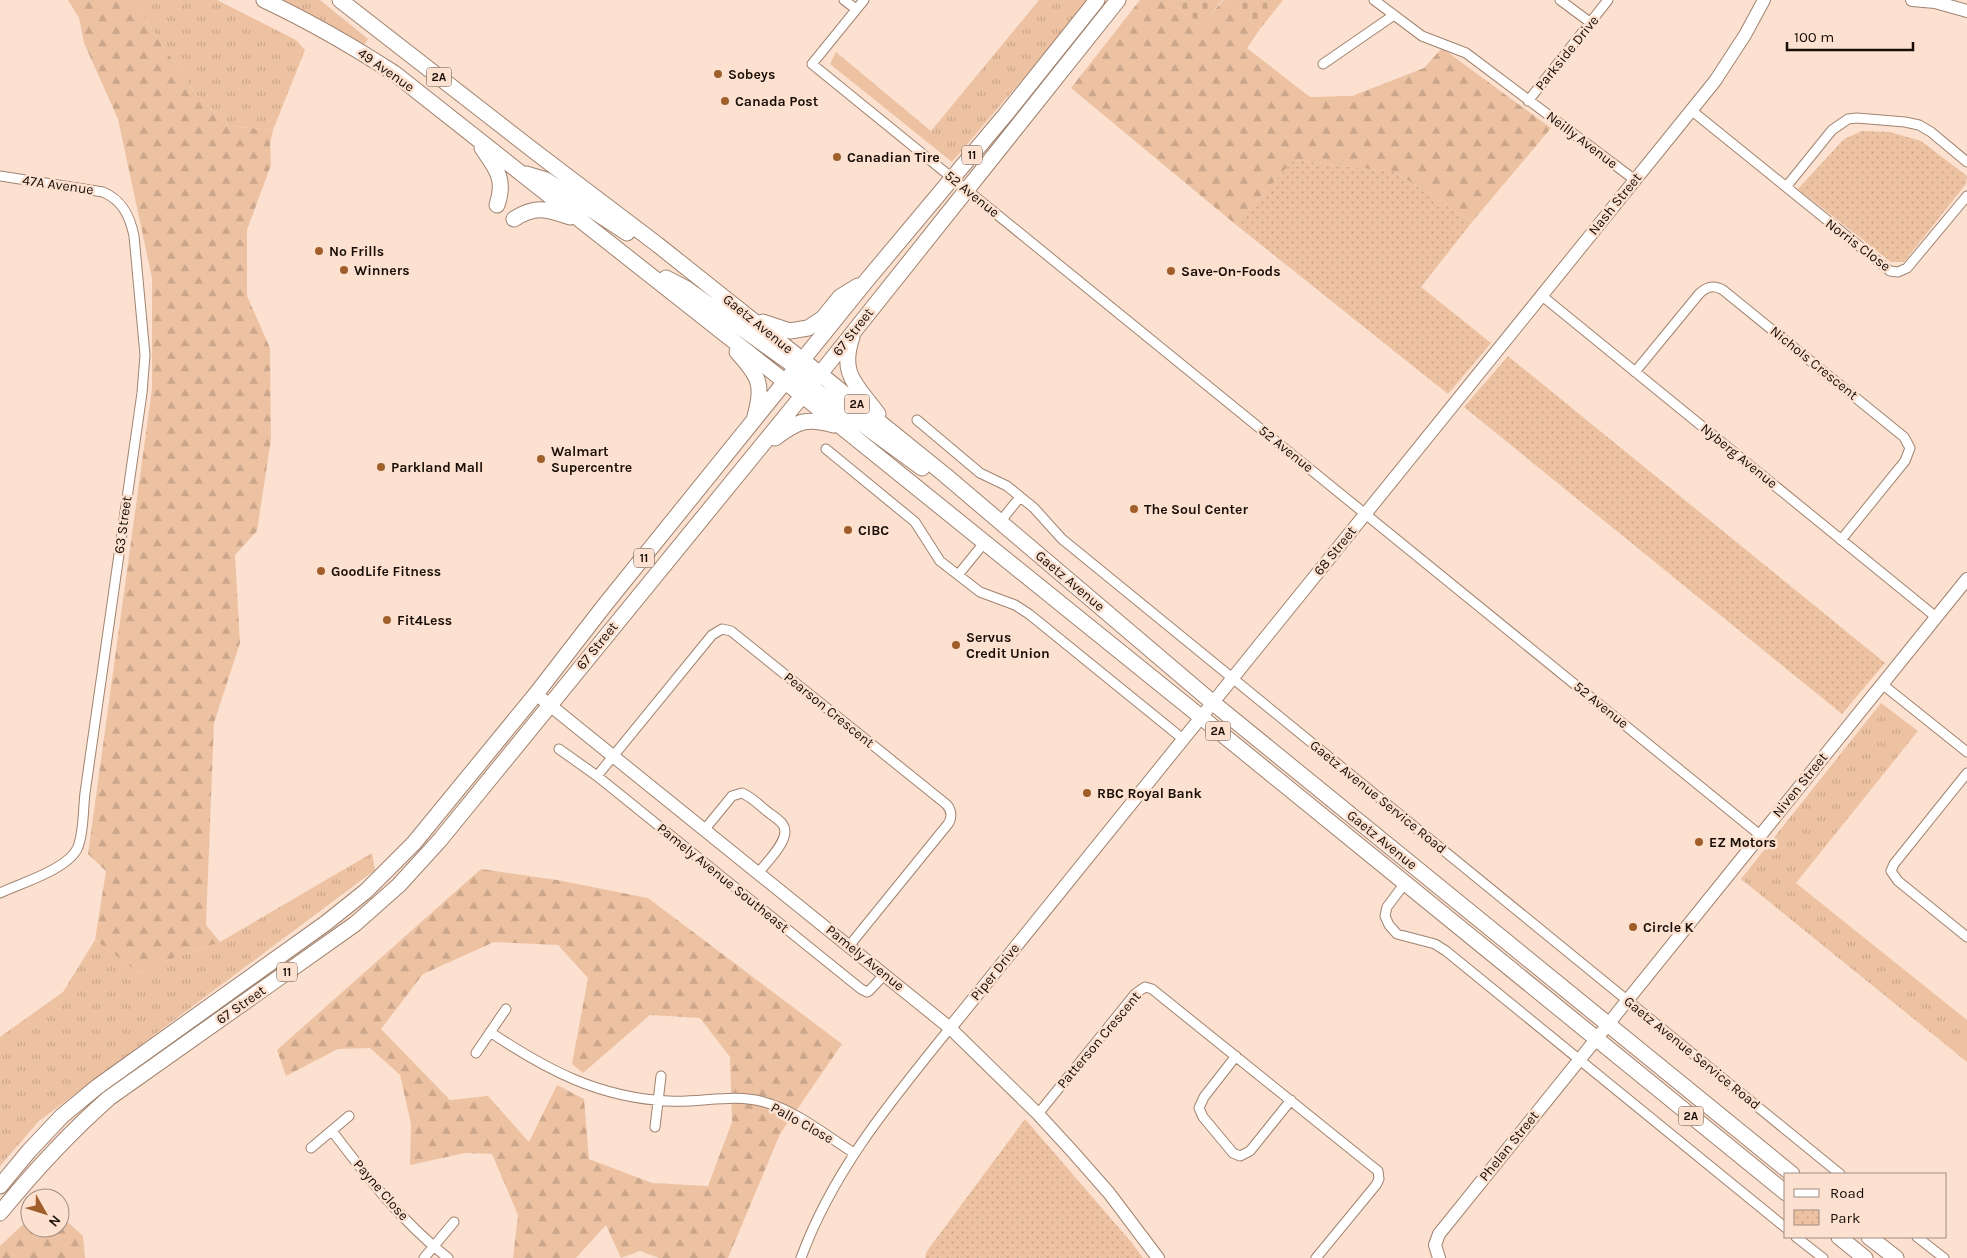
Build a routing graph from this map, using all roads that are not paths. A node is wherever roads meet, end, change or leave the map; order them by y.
1 (264, 0) edge
2 (340, 0) edge
3 (844, 0) edge
4 (864, 0) edge
5 (1097, 0) edge
6 (1118, 0) edge
7 (1374, 0) edge
8 (1560, 0) edge
9 (1608, 0) edge
10 (1764, 0) edge
11 (1912, 0) edge
12 (856, 10) junction
13 (1967, 11) edge
14 (1394, 14) junction
15 (1591, 23) junction
16 (1323, 64) dead end
17 (1528, 101) junction
18 (1691, 110) junction
19 (474, 136) junction
20 (1967, 162) edge
21 (522, 174) junction
22 (0, 176) edge
23 (952, 178) junction
24 (1635, 180) junction
25 (1786, 187) junction
26 (967, 190) junction
27 (1967, 196) edge
28 (115, 199) joint
29 (497, 205) dead end
30 (514, 220) dead end
31 (583, 221) junction
32 (658, 245) junction
33 (636, 263) junction
34 (868, 280) junction
35 (1541, 295) junction
36 (752, 318) junction
37 (711, 323) junction
38 (855, 330) junction
39 (800, 364) junction
40 (1636, 372) junction
41 (820, 374) junction
42 (786, 382) junction
43 (806, 390) junction
44 (1456, 400) joint
45 (917, 420) dead end
46 (753, 422) junction
47 (839, 426) junction
48 (894, 435) junction
49 (826, 449) dead end
50 (732, 450) junction
51 (758, 450) junction
52 (944, 475) junction
53 (1020, 497) junction
54 (690, 501) junction
55 (709, 510) junction
56 (1365, 513) junction
57 (1000, 522) junction
58 (1842, 540) junction
59 (984, 543) junction
60 (958, 575) junction
61 (1967, 579) edge
62 (643, 590) junction
63 (1936, 617) junction
64 (1232, 678) junction
65 (1882, 684) junction
66 (536, 694) junction
67 (1212, 702) junction
68 (549, 705) junction
69 (1200, 716) junction
70 (1183, 738) junction
71 (559, 749) dead end
72 (1967, 752) edge
73 (614, 756) junction
74 (1967, 773) edge
75 (598, 776) junction
76 (705, 829) junction
77 (1760, 835) junction
78 (759, 872) junction
79 (1405, 883) junction
80 (0, 893) edge
81 (1967, 937) edge
82 (849, 946) junction
83 (885, 974) junction
84 (1627, 1000) junction
85 (506, 1009) dead end
86 (1607, 1025) junction
87 (950, 1028) junction
88 (490, 1032) junction
89 (1596, 1038) junction
90 (476, 1053) dead end
91 (1236, 1056) junction
92 (1578, 1060) junction
93 (661, 1076) dead end
94 (658, 1100) junction
95 (1291, 1100) junction
96 (1038, 1114) junction
97 (349, 1116) dead end
98 (655, 1127) dead end
99 (332, 1130) junction
100 (311, 1148) dead end
101 (854, 1152) junction
102 (1791, 1173) edge
103 (1839, 1173) edge
104 (0, 1186) edge
105 (1784, 1191) edge
106 (0, 1213) edge
107 (454, 1222) dead end
108 (1784, 1226) edge
109 (1797, 1238) edge
110 (1840, 1238) edge
111 (1870, 1238) edge
112 (1918, 1238) edge
113 (434, 1247) junction
114 (424, 1258) edge
115 (448, 1258) edge
116 (801, 1258) edge
117 (1158, 1258) edge
118 (1316, 1258) edge
119 (1438, 1258) edge
120 (1823, 1258) edge
121 (1865, 1258) edge
122 (1896, 1258) edge
123 (1944, 1258) edge

1 - 19 main road, 49 Avenue / 2A
2 - 32 main road, Gaetz Avenue / 2A
3 - 12 street
4 - 12 street
5 - 23 main road, 67 Street / 11
6 - 26 main road, 67 Street / 11
7 - 14 street, Parkside Drive
8 - 15 street
9 - 15 street, Parkside Drive
10 - 18 street, Nash Street
11 - 13 street
12 - 23 street, 52 Avenue
14 - 16 street
14 - 17 street, Parkside Drive
15 - 17 street, Parkside Drive
17 - 24 street, Neilly Avenue
18 - 24 street, Nash Street
18 - 25 street, Norris Close
19 - 21 main road, 49 Avenue / 2A
19 - 29 main road
20 - 25 street
21 - 31 main road, Gaetz Avenue / 2A
21 - 32 main road
22 - 28 street, 47A Avenue
23 - 26 street, 52 Avenue
23 - 34 main road, 67 Street / 11
24 - 35 street, Nash Street
25 - 27 street, Norris Close
26 - 38 main road, 67 Street / 11
26 - 56 street, 52 Avenue
28 - 80 street, 63 Street
30 - 31 main road
31 - 33 main road, Gaetz Avenue / 2A
32 - 36 main road, Gaetz Avenue / 2A
33 - 37 main road, Gaetz Avenue / 2A
33 - 39 main road
34 - 36 main road
34 - 39 main road, 67 Street / 11
35 - 40 street, Nyberg Avenue
35 - 44 street, Nash Street
36 - 39 main road, Gaetz Avenue / 2A
37 - 42 main road, Gaetz Avenue / 2A
37 - 46 main road
38 - 41 main road, 67 Street / 11
38 - 48 main road
39 - 41 main road
39 - 42 main road, 67 Street / 11
40 - 58 street, Nyberg Avenue
40 - 58 street, Nichols Crescent
41 - 43 main road, 67 Street / 11
41 - 48 main road, Gaetz Avenue / 2A
42 - 43 main road
42 - 46 main road, 67 Street / 11
43 - 47 main road, Gaetz Avenue / 2A
43 - 51 main road, 67 Street / 11
43 - 52 main road
44 - 56 street, 68 Street
45 - 53 street, Gaetz Avenue Service Road
46 - 50 main road, 67 Street / 11
47 - 51 main road
47 - 59 main road, Gaetz Avenue / 2A
48 - 52 main road, Gaetz Avenue / 2A
49 - 60 street
50 - 54 main road, 67 Street / 11
50 - 55 main road
51 - 55 main road, 67 Street / 11
52 - 57 main road, Gaetz Avenue / 2A
53 - 57 street
53 - 64 street, Gaetz Avenue Service Road
54 - 62 main road
54 - 66 main road, 67 Street / 11
55 - 62 main road, 67 Street / 11
56 - 64 street, 68 Street
56 - 77 street, 52 Avenue
57 - 67 main road, Gaetz Avenue / 2A
58 - 63 street, Nyberg Avenue
59 - 60 street
59 - 69 main road, Gaetz Avenue / 2A
60 - 70 street
61 - 63 street, Niven Street
62 - 68 main road, 67 Street / 11
63 - 65 street, Niven Street
64 - 67 street, 68 Street
64 - 84 street, Gaetz Avenue Service Road
65 - 72 street
65 - 77 street, Niven Street
66 - 68 street, Pamely Avenue
66 - 104 main road, 67 Street / 11
67 - 69 street, Piper Drive
67 - 86 main road, Gaetz Avenue / 2A
68 - 73 street, Pamely Avenue
68 - 106 main road, 67 Street / 11
69 - 70 street, Piper Drive
69 - 79 main road, Gaetz Avenue / 2A
70 - 87 street, Piper Drive
71 - 75 street, Pamely Avenue Southeast
73 - 75 street, Pearson Crescent
73 - 76 street, Pamely Avenue
73 - 82 street, Pearson Crescent
74 - 81 street
75 - 83 street, Pamely Avenue Southeast
76 - 78 street, Pamely Avenue
76 - 78 street
77 - 84 street, Niven Street
78 - 82 street, Pamely Avenue
79 - 89 main road, Gaetz Avenue / 2A
79 - 92 street
82 - 83 street, Pamely Avenue
83 - 87 street, Pamely Avenue
84 - 86 street, Niven Street
84 - 103 street, Gaetz Avenue Service Road
85 - 88 street
86 - 89 street, Niven Street
86 - 102 main road, Gaetz Avenue / 2A
87 - 96 street, Pamely Avenue
87 - 101 street, Piper Drive
88 - 90 street
88 - 94 street, Pallo Close
89 - 92 street, Phelan Street
89 - 105 main road, Gaetz Avenue / 2A
91 - 95 street, Patterson Crescent
91 - 95 street
91 - 96 street, Patterson Crescent
92 - 108 street
92 - 119 street, Phelan Street
93 - 94 street
94 - 98 street
94 - 101 street, Pallo Close
95 - 118 street, Patterson Crescent
96 - 117 street, Pamely Avenue
97 - 99 street
99 - 100 street
99 - 113 street, Payne Close
101 - 116 street, Piper Drive
107 - 113 street
109 - 120 street
110 - 121 main road
111 - 122 main road
112 - 123 street
113 - 114 street
113 - 115 street, Payne Close

